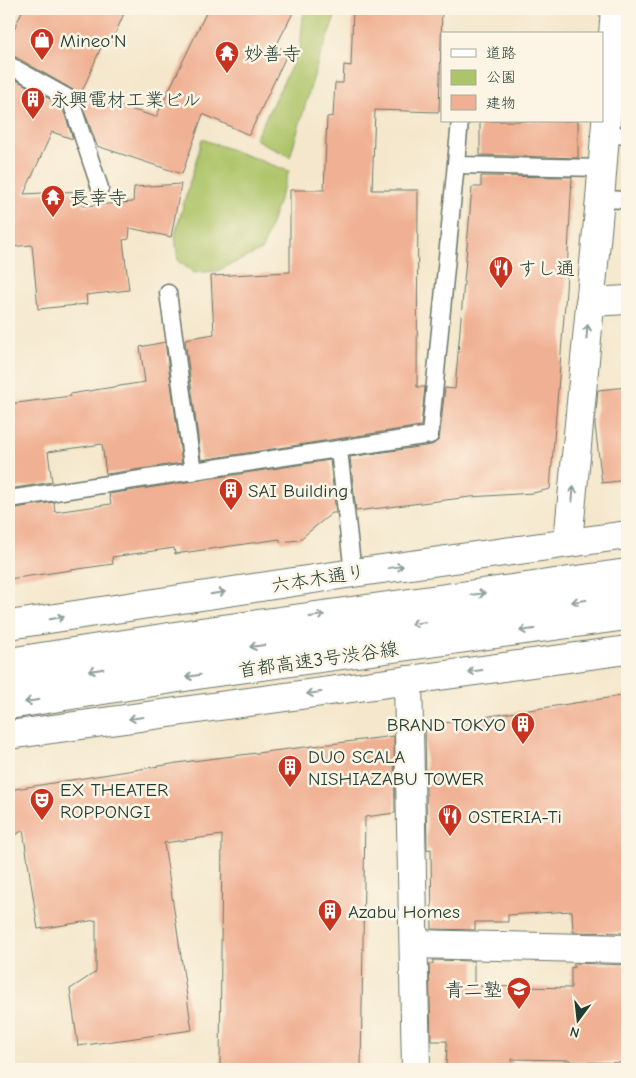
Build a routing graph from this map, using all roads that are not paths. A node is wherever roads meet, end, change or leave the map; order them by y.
1 (615, 9) edge
2 (9, 65) edge
3 (618, 90) edge
4 (460, 122) edge
5 (616, 135) edge
6 (457, 165) junction
7 (602, 168) junction
8 (100, 188) dead end
9 (600, 199) junction
10 (627, 200) edge
11 (168, 293) dead end
12 (627, 300) edge
13 (590, 302) junction
14 (339, 450) junction
15 (193, 472) junction
16 (9, 499) edge
17 (627, 534) edge
18 (568, 542) junction
19 (353, 572) junction
20 (627, 573) edge
21 (627, 594) edge
22 (627, 616) edge
23 (9, 626) edge
24 (627, 650) edge
25 (9, 662) edge
26 (408, 680) junction
27 (9, 684) edge
28 (9, 705) edge
29 (9, 735) edge
30 (414, 944) junction
31 (627, 949) edge
32 (416, 1069) edge

1 - 3 main road
2 - 8 lane
3 - 5 main road
4 - 6 lane
5 - 7 main road
6 - 7 lane
6 - 14 lane
7 - 9 main road
9 - 10 lane
9 - 13 main road
11 - 15 lane
12 - 13 main road
18 -> 13 main road
14 - 15 lane
14 - 19 lane
15 - 16 lane
17 - 18 main road, 六本木通り
19 -> 18 main road, 六本木通り
23 -> 19 main road, 六本木通り
25 -> 20 main road
21 -> 27 main road
22 -> 28 main road, 首都高速3号渋谷線
24 -> 26 main road
26 -> 29 main road
26 - 30 main road
30 - 31 main road
30 - 32 main road

